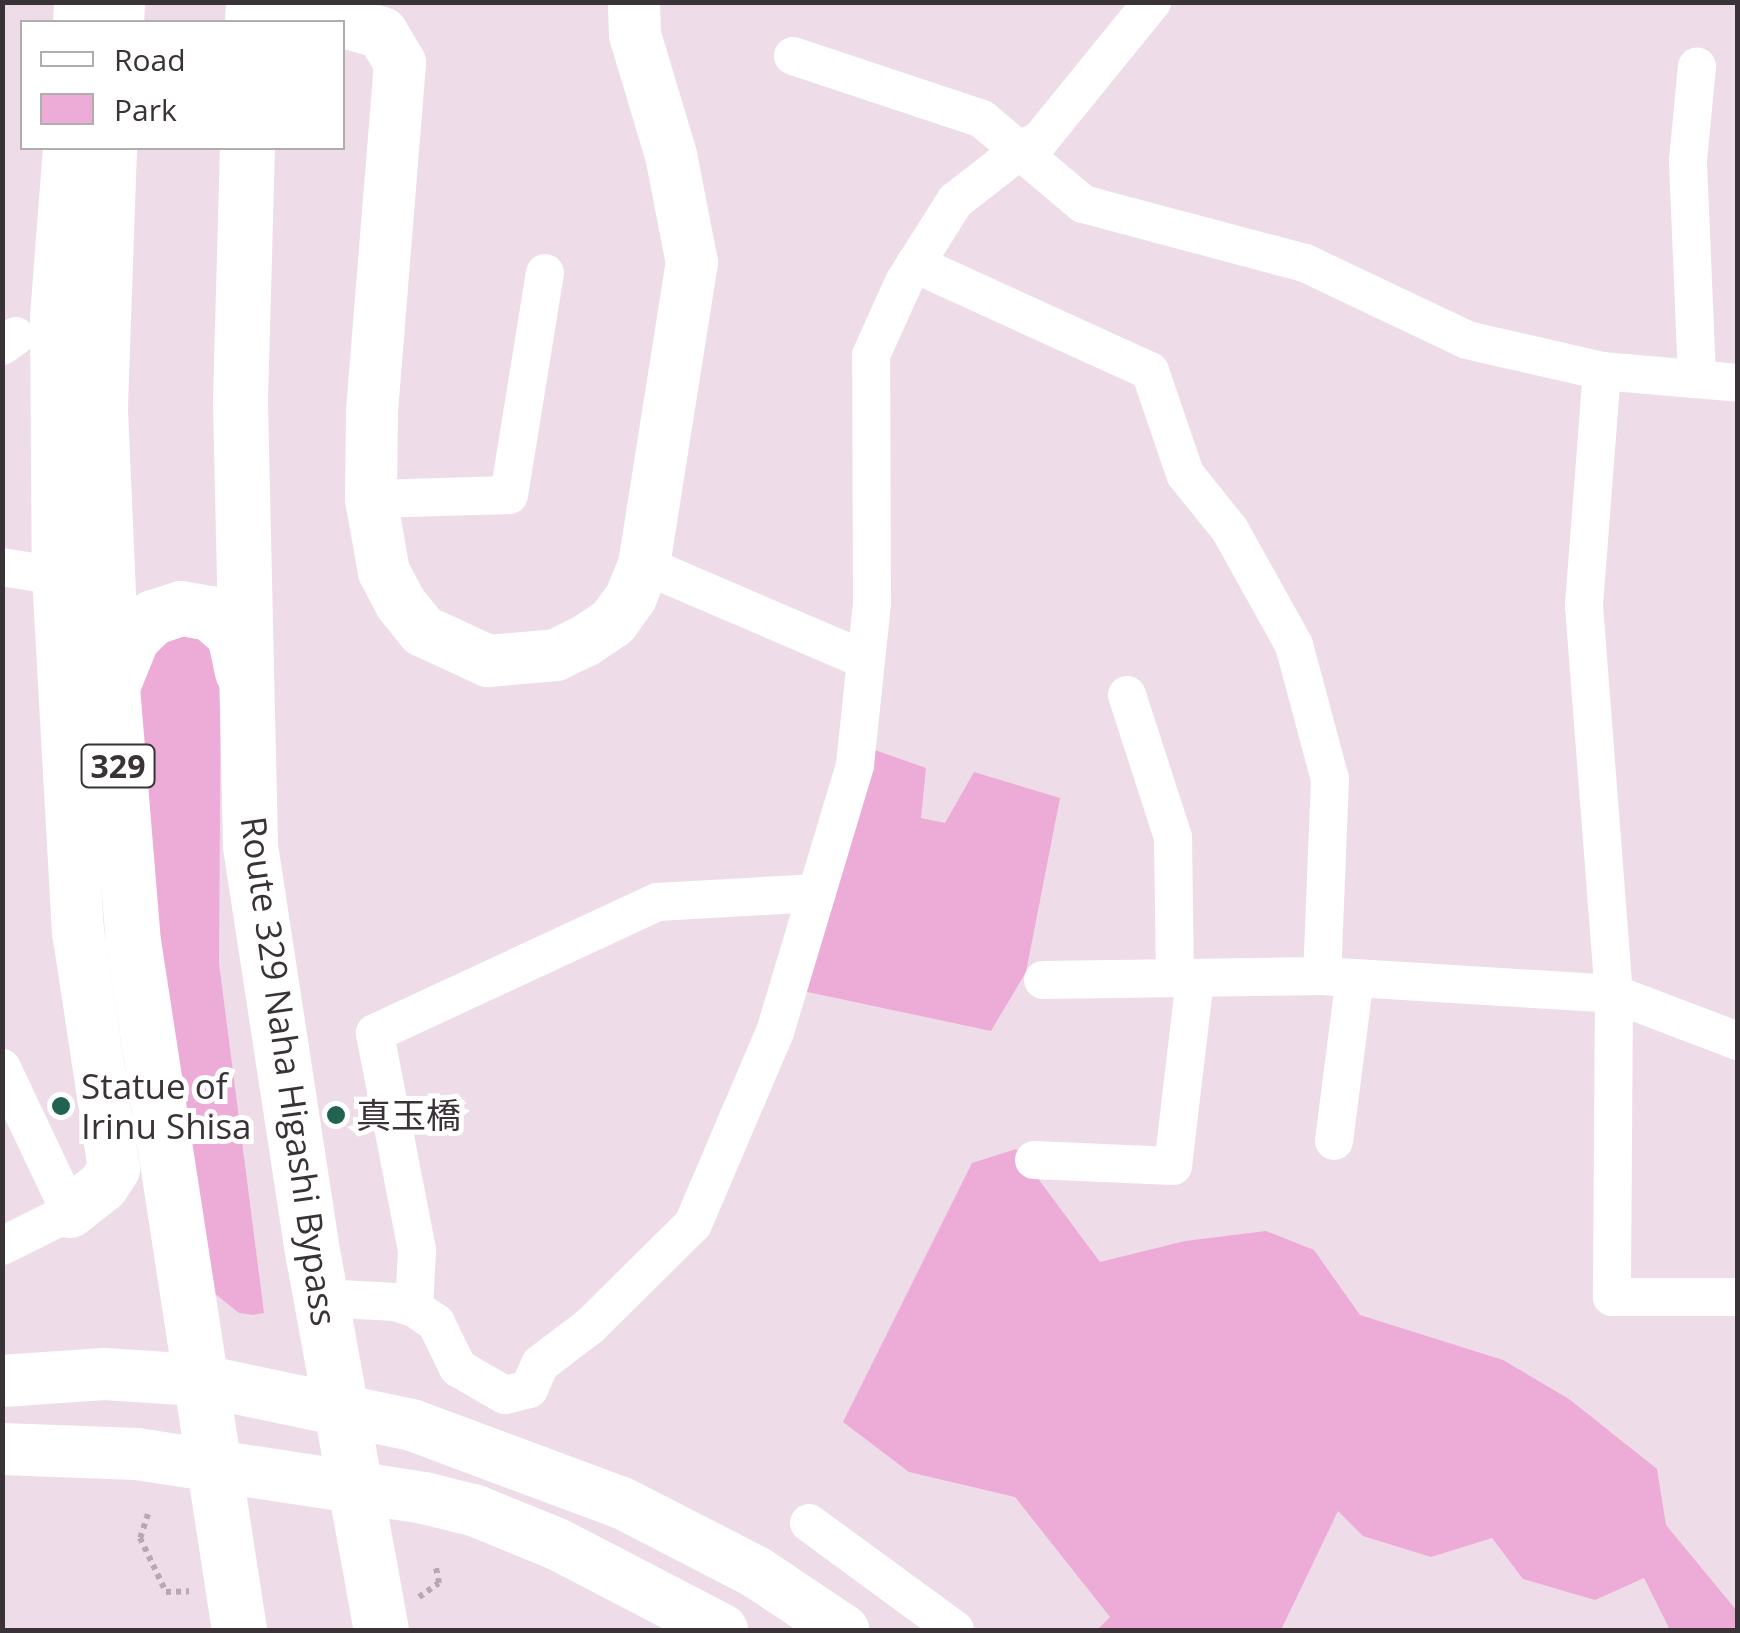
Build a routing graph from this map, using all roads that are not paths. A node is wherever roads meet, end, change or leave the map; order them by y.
1 (634, 2) edge
2 (1152, 2) edge
3 (253, 3) edge
4 (337, 20) edge
5 (345, 22) edge
6 (793, 56) dead end
7 (1697, 66) dead end
8 (69, 150) edge
9 (109, 150) edge
10 (247, 150) edge
11 (1019, 151) junction
12 (916, 264) junction
13 (544, 273) dead end
14 (1602, 370) junction
15 (1697, 377) junction
16 (1738, 383) edge
17 (372, 499) junction
18 (644, 565) junction
19 (2, 567) edge
20 (58, 576) junction
21 (866, 660) junction
22 (112, 687) junction
23 (247, 691) junction
24 (1127, 694) dead end
25 (816, 893) junction
26 (1338, 977) junction
27 (1185, 978) junction
28 (1044, 980) dead end
29 (1614, 994) junction
30 (1738, 1041) edge
31 (2, 1068) edge
32 (1334, 1140) dead end
33 (1034, 1160) dead end
34 (70, 1212) junction
35 (2, 1246) edge
36 (1738, 1297) edge
37 (320, 1298) junction
38 (414, 1308) junction
39 (198, 1380) junction
40 (2, 1382) edge
41 (341, 1407) junction
42 (2, 1449) edge
43 (212, 1463) junction
44 (354, 1484) junction
45 (810, 1523) dead end
46 (397, 1614) edge
47 (239, 1630) edge
48 (722, 1630) edge
49 (843, 1630) edge
50 (955, 1630) edge

1 - 18 street
2 - 11 street
3 - 4 street
5 - 17 street
6 - 11 street
7 - 15 street
8 - 20 street
9 - 22 highway, 329
10 - 23 highway, Route 329 Naha Higashi Bypass
11 - 12 street
11 - 14 street
12 - 21 street
12 - 26 street
13 - 17 street
14 - 15 street
14 - 29 street
15 - 16 street
17 - 18 street
18 - 21 street
19 - 20 street
20 - 34 street
21 - 25 street
22 - 23 highway
22 - 39 highway, 329
23 - 37 highway, Route 329 Naha Higashi Bypass
24 - 27 street
25 - 38 street
25 - 38 street
26 - 27 street
26 - 29 street
26 - 32 street
27 - 28 street
27 - 33 street
29 - 30 street
29 - 36 street
31 - 34 street
34 - 35 street
37 - 38 street
37 - 41 highway, Route 329 Naha Higashi Bypass
39 - 40 street
39 - 41 street
39 - 43 highway, 329
41 - 44 highway, Route 329 Naha Higashi Bypass
41 - 49 street
42 - 43 street
43 - 44 street
43 - 47 highway, 329
44 - 46 highway, Route 329 Naha Higashi Bypass
44 - 48 street
45 - 50 street

